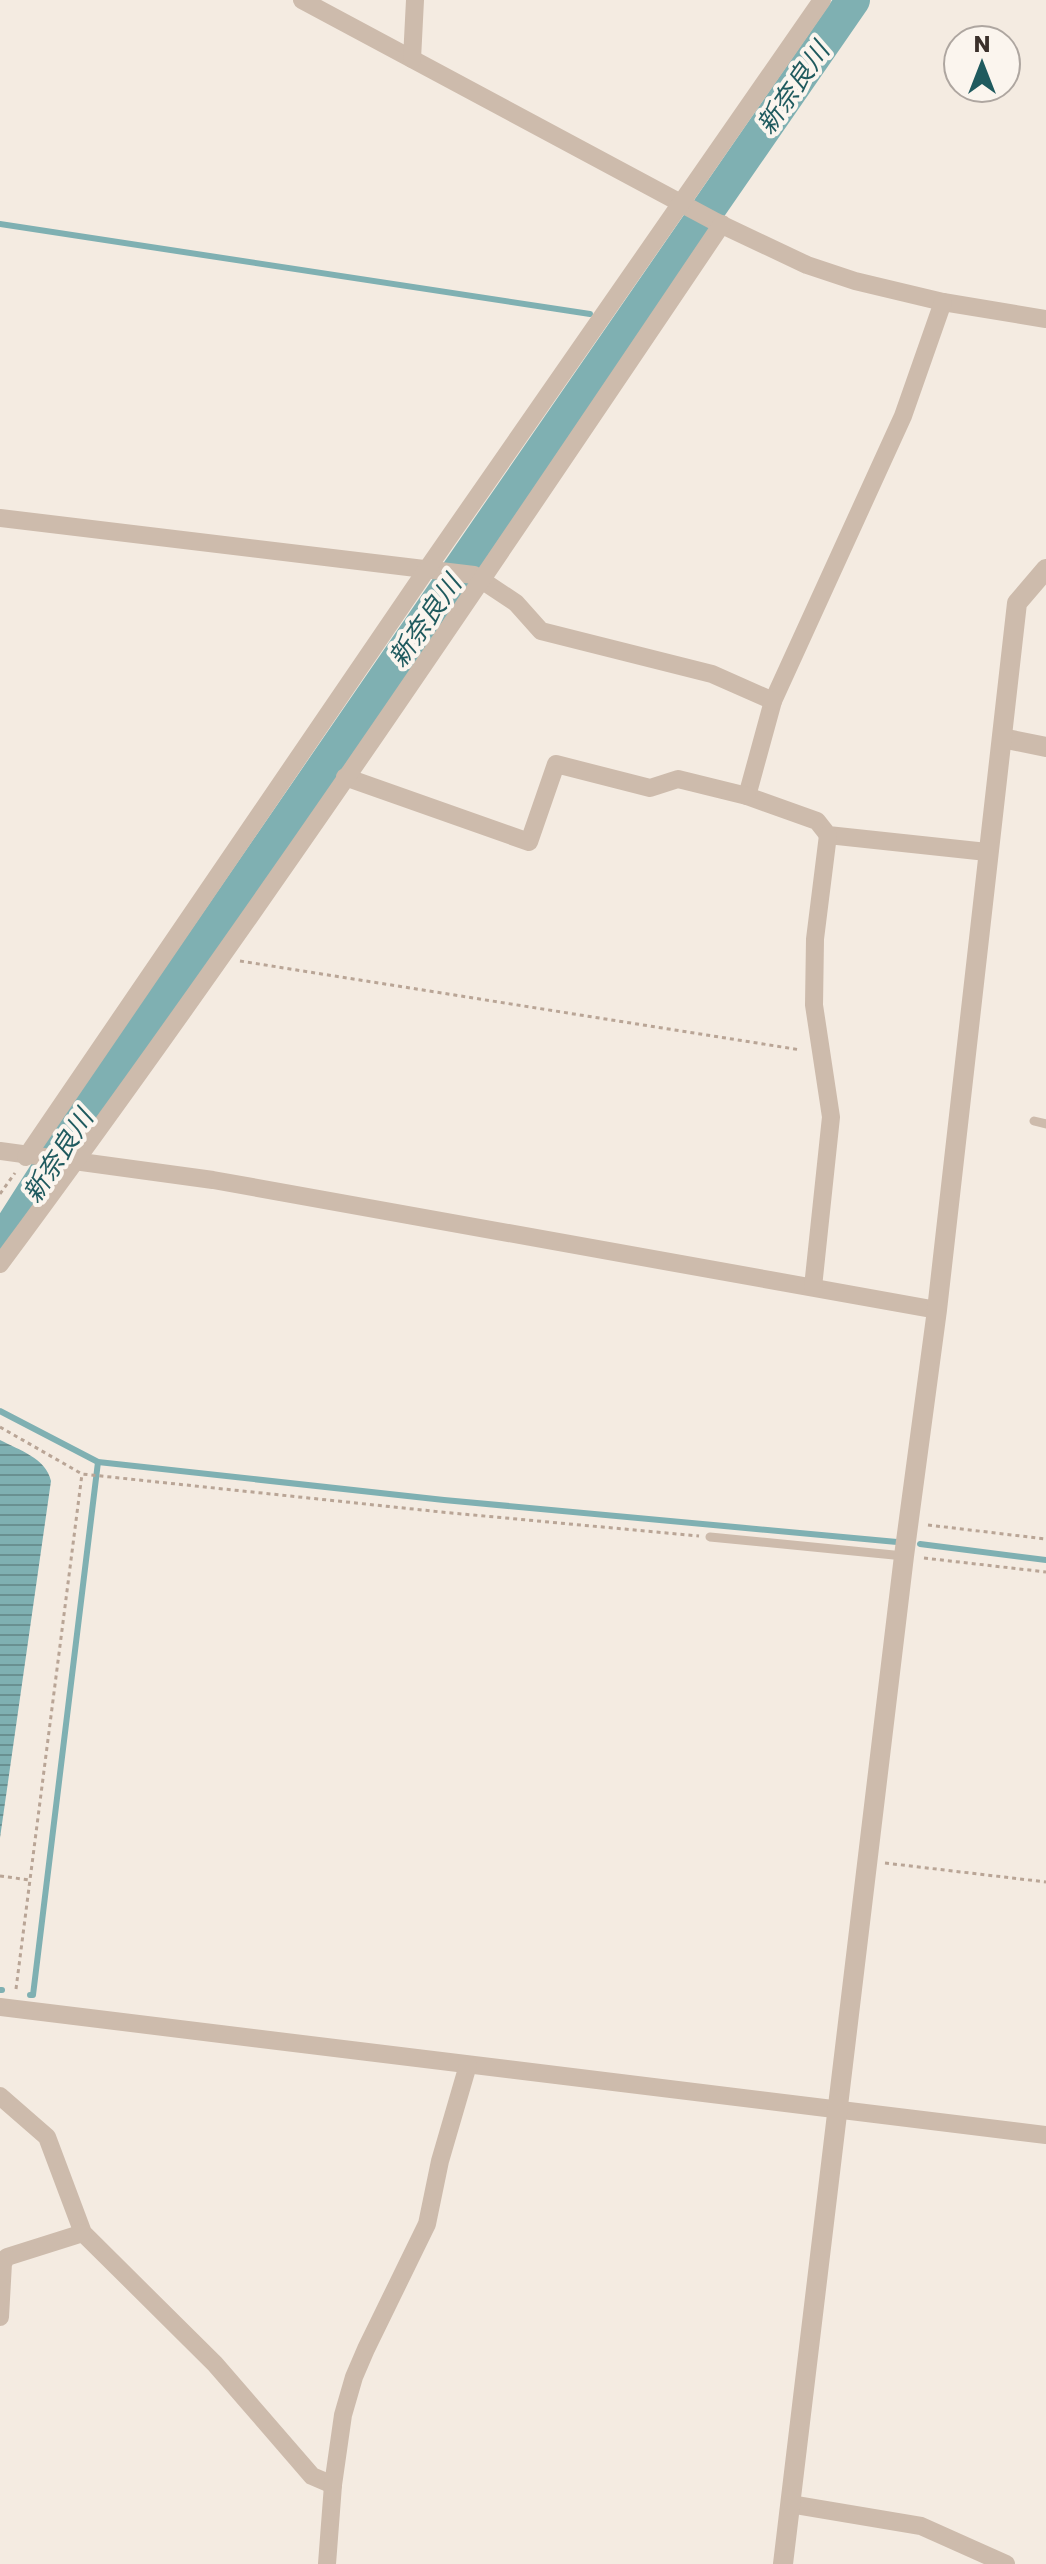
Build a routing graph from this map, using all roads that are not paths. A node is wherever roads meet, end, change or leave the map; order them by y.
1 (302, 0) edge
2 (415, 0) edge
3 (822, 0) edge
4 (412, 59) junction
5 (686, 205) junction
6 (719, 223) junction
7 (943, 302) junction
8 (1046, 319) edge
9 (0, 518) edge
10 (1046, 569) edge
11 (433, 570) junction
12 (478, 577) junction
13 (773, 701) junction
14 (1002, 738) junction
15 (1046, 747) edge
16 (345, 777) junction
17 (747, 796) junction
18 (828, 835) junction
19 (987, 852) junction
20 (1034, 1121) dead end
21 (1046, 1124) edge
22 (0, 1151) edge
23 (30, 1157) junction
24 (70, 1162) junction
25 (0, 1264) edge
26 (813, 1287) junction
27 (937, 1310) junction
28 (710, 1537) road end
29 (904, 1556) junction
30 (7, 2008) edge
31 (468, 2065) junction
32 (0, 2096) edge
33 (838, 2111) junction
34 (1046, 2135) edge
35 (83, 2233) junction
36 (0, 2317) edge
37 (333, 2485) junction
38 (790, 2504) junction
39 (327, 2564) edge
40 (783, 2564) edge
41 (1006, 2564) edge

1 - 4 street
2 - 4 street
3 - 5 street
4 - 5 street
5 - 6 street
5 - 11 street
6 - 7 street
6 - 12 street
7 - 8 street
7 - 13 street
9 - 11 street
10 - 14 street
11 - 12 street
11 - 23 street
12 - 13 street
12 - 16 street
13 - 17 street
14 - 15 street
14 - 19 street
16 - 17 street
16 - 24 street
17 - 18 street
18 - 19 street
18 - 26 street
19 - 27 street
20 - 21 lane
22 - 23 street
23 - 24 street
24 - 25 street
24 - 26 street
26 - 27 street
27 - 29 street
28 - 29 lane
29 - 33 street
30 - 31 street
31 - 33 street
31 - 37 street
32 - 35 street
33 - 34 street
33 - 38 street
35 - 36 street
35 - 37 street
37 - 39 street
38 - 40 street
38 - 41 street

